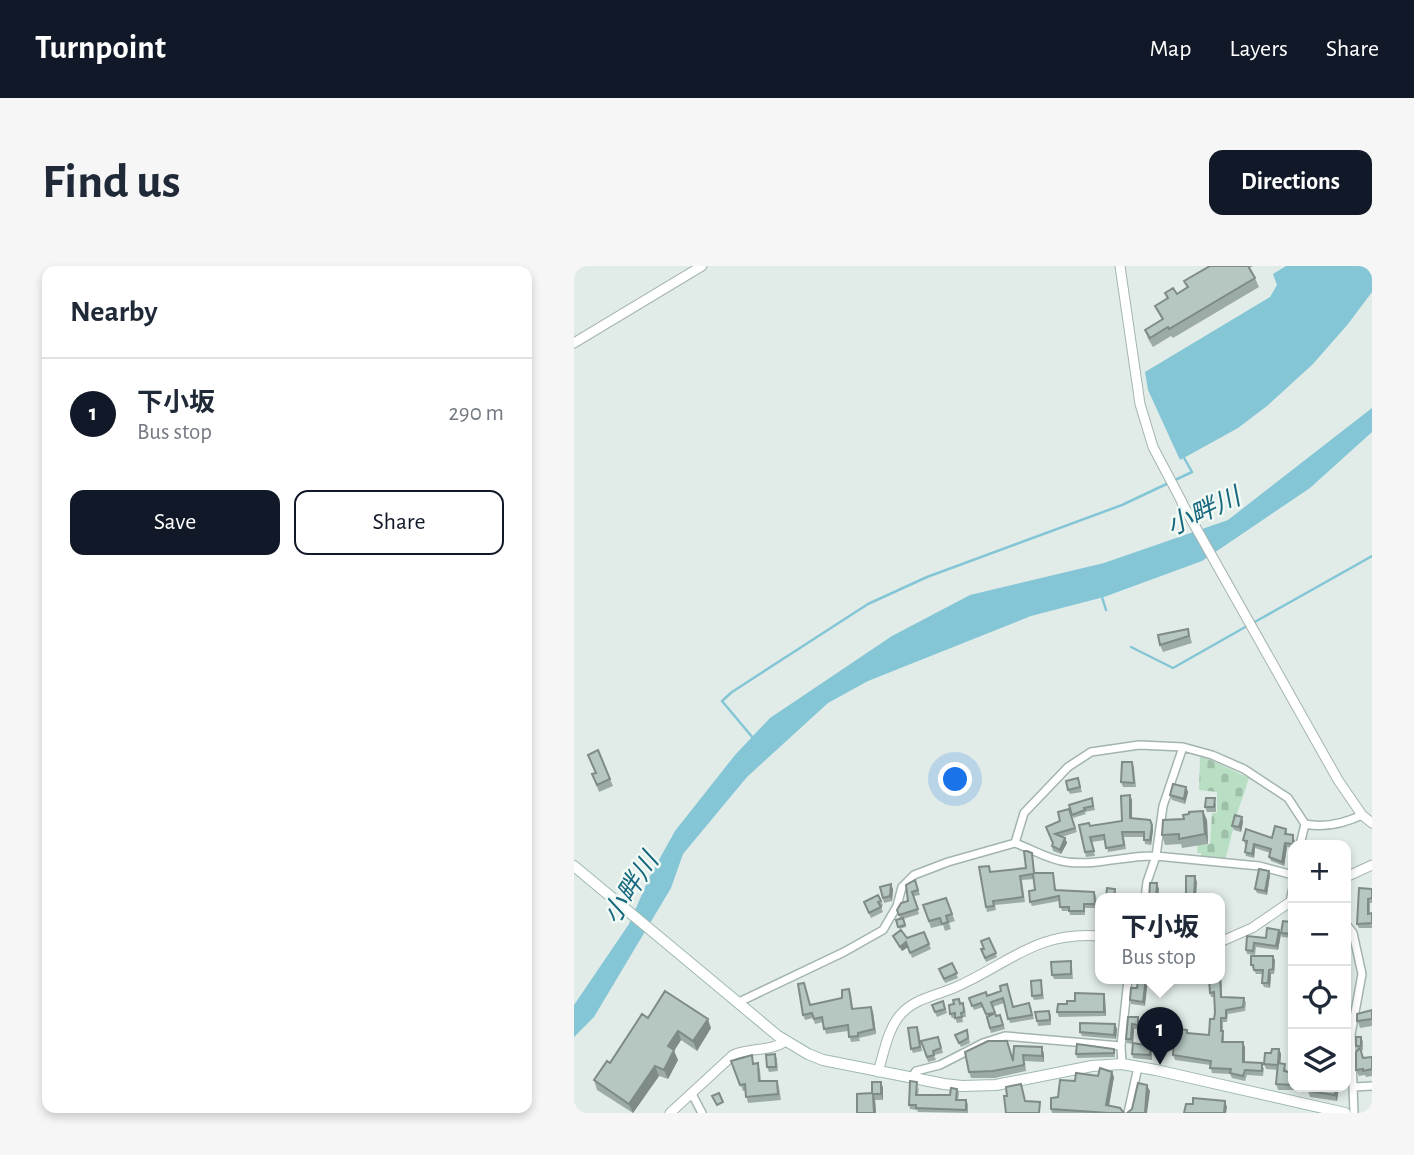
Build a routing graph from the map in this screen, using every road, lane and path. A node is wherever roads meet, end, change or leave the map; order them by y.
1 (702, 266) edge
2 (1119, 266) edge
3 (574, 343) edge
4 (1183, 747) junction
5 (1362, 815) junction
6 (1372, 823) edge
7 (1305, 824) junction
8 (1301, 840) edge
9 (1015, 843) junction
10 (1156, 856) junction
11 (1372, 865) edge
12 (574, 866) edge
13 (1288, 874) edge
14 (1351, 875) edge
15 (1147, 893) edge
16 (1289, 903) edge
17 (1351, 930) edge
18 (1095, 936) edge
19 (1225, 940) edge
20 (1372, 973) edge
21 (1362, 974) junction
22 (1127, 984) edge
23 (737, 1003) junction
24 (786, 1041) junction
25 (1121, 1046) junction
26 (1122, 1064) junction
27 (1138, 1067) junction
28 (878, 1072) junction
29 (911, 1079) junction
30 (1372, 1086) edge
31 (1354, 1087) junction
32 (692, 1094) junction
33 (670, 1113) edge
34 (702, 1113) edge
35 (1129, 1113) edge
36 (1345, 1113) edge
37 (1354, 1113) edge

1 - 3 street
2 - 5 street
4 - 7 street
4 - 9 street
4 - 10 street
5 - 6 street
5 - 7 street
7 - 8 street
9 - 10 street
9 - 23 street
10 - 13 street
10 - 15 street
11 - 14 street
12 - 23 main road
16 - 19 street
17 - 21 street
18 - 28 street
20 - 21 street
21 - 31 street
22 - 25 street
23 - 24 main road
24 - 28 main road
24 - 32 street
25 - 26 street
25 - 29 street
26 - 27 main road
26 - 29 main road
27 - 35 street
27 - 36 main road
28 - 29 main road
30 - 31 street
31 - 37 street
32 - 33 street
32 - 34 street

